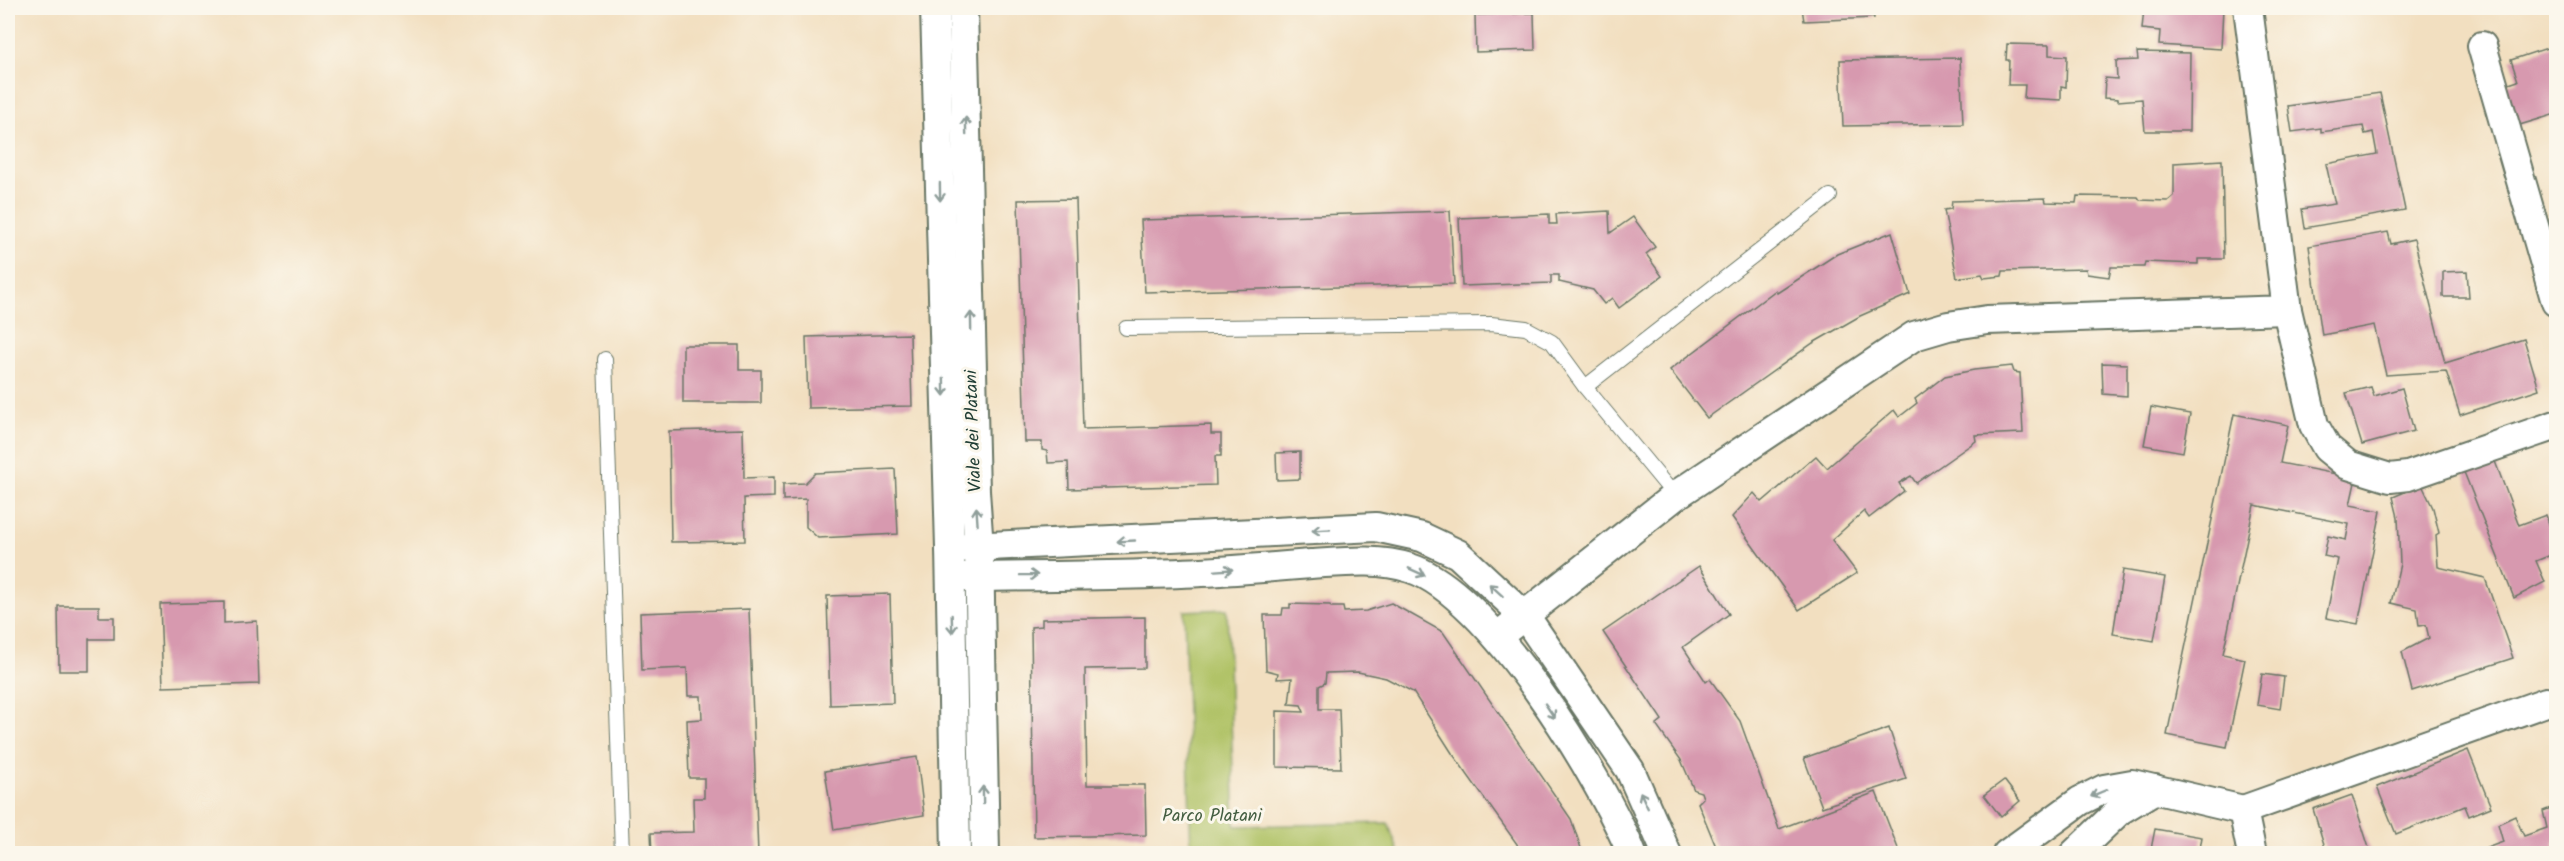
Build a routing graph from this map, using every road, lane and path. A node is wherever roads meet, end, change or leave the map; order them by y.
1 (935, 8) edge
2 (963, 8) edge
3 (2248, 8) edge
4 (2482, 46) dead end
5 (1830, 196) dead end
6 (2556, 302) edge
7 (2287, 310) junction
8 (1126, 328) dead end
9 (605, 359) dead end
10 (1585, 387) junction
11 (2556, 425) edge
12 (1675, 496) junction
13 (979, 548) junction
14 (950, 549) junction
15 (979, 576) junction
16 (950, 577) junction
17 (1526, 617) junction
18 (1497, 638) junction
19 (2546, 702) dead end
20 (2156, 789) junction
21 (2243, 810) junction
22 (622, 854) edge
23 (956, 854) edge
24 (985, 854) edge
25 (1632, 854) edge
26 (1667, 854) edge
27 (2007, 854) edge
28 (2074, 854) edge
29 (2252, 854) edge

1 -> 14 street, Viale dei Platani
13 -> 2 street, Viale dei Platani
3 - 7 street
4 - 6 street
5 - 10 lane
7 - 11 street
7 - 12 street
8 - 10 lane
9 - 22 lane
10 - 12 lane
12 - 17 street
13 - 14 street
13 - 15 street, Viale dei Platani
17 -> 13 street
14 - 16 street, Viale dei Platani
15 - 16 street
15 -> 18 street
24 -> 15 street, Viale dei Platani
16 -> 23 street, Viale dei Platani
17 - 18 street
26 -> 17 street
18 -> 25 street
19 - 21 street
20 - 21 street
20 -> 27 street
20 - 28 street
21 - 29 street

